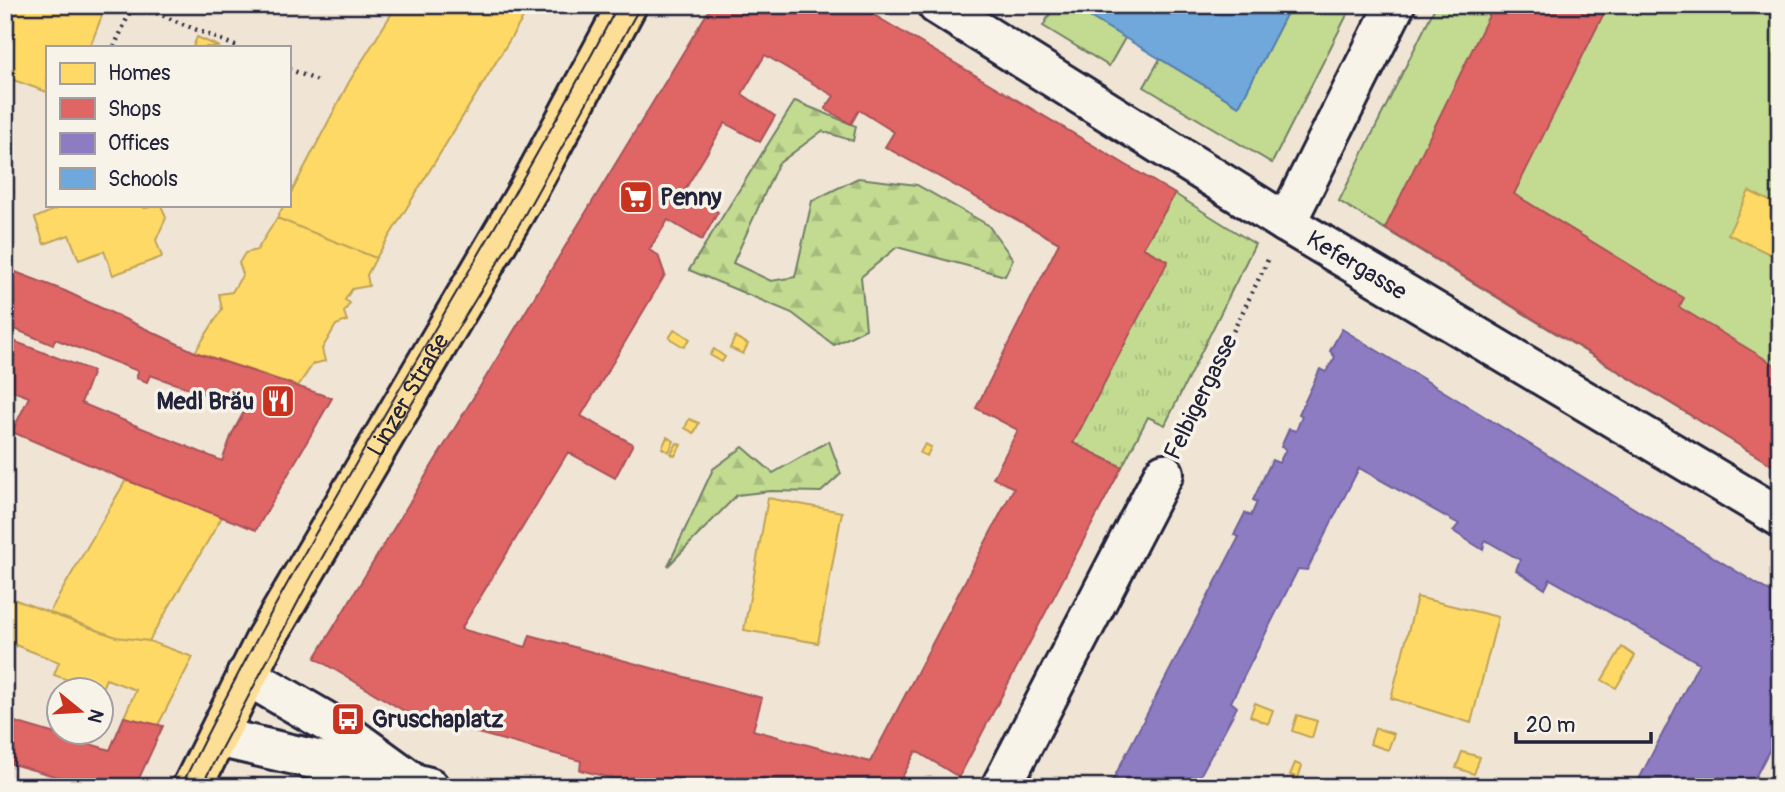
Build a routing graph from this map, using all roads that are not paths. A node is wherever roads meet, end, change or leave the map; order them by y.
1 (627, 5) edge
2 (937, 5) edge
3 (1395, 5) edge
4 (1286, 223) junction
5 (1164, 473) road end
6 (1780, 517) edge
7 (246, 675) junction
8 (216, 737) junction
9 (422, 785) edge
10 (192, 787) edge
11 (1001, 787) edge

1 - 7 main road, Linzer Straße
2 - 4 street, Kefergasse
3 - 4 street
4 - 6 street, Kefergasse
5 - 11 street, Felbigergasse
7 - 8 main road, Linzer Straße
7 - 9 street
8 - 9 street
8 - 10 main road, Linzer Straße

